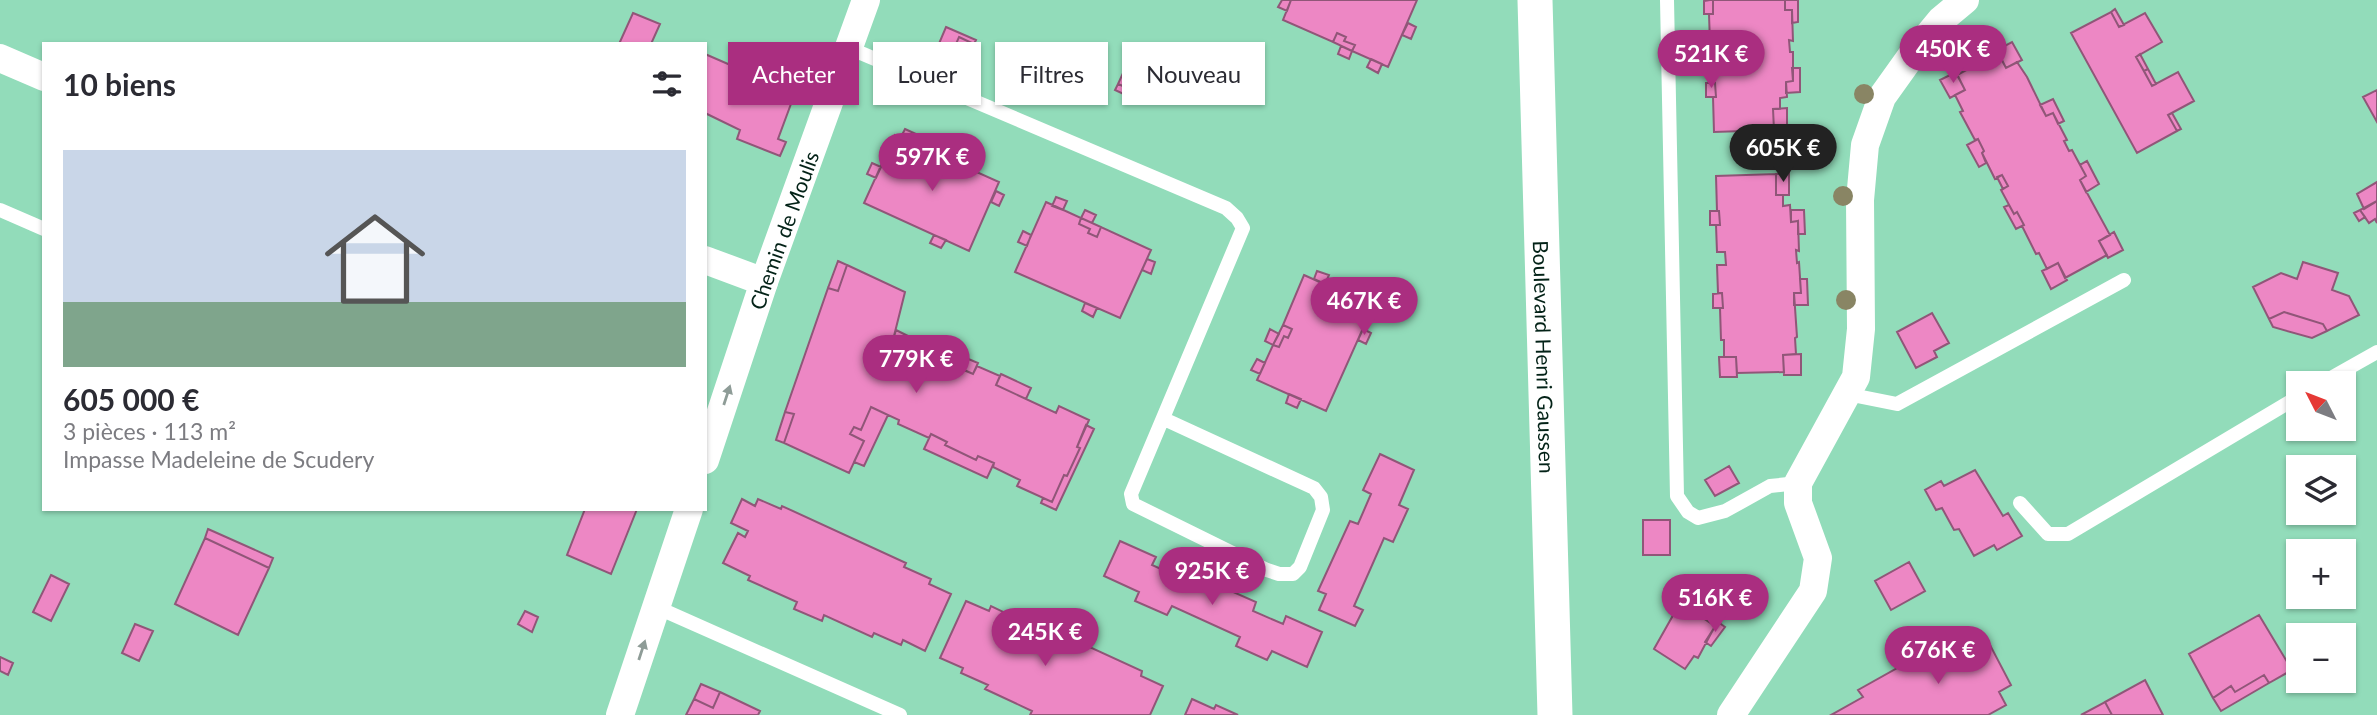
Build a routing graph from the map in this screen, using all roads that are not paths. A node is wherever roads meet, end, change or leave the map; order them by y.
1 (866, 0) edge
2 (1535, 0) edge
3 (1667, 0) edge
4 (1965, 0) edge
5 (851, 42) edge
6 (859, 52) edge
7 (0, 58) edge
8 (42, 76) edge
9 (828, 105) edge
10 (0, 210) edge
11 (42, 228) edge
12 (707, 261) edge
13 (2124, 280) dead end
14 (764, 282) junction
15 (2377, 352) edge
16 (2343, 371) edge
17 (1847, 394) junction
18 (2286, 404) edge
19 (1164, 419) junction
20 (707, 454) edge
21 (1798, 483) junction
22 (2020, 503) dead end
23 (688, 511) edge
24 (656, 607) junction
25 (620, 715) edge
26 (900, 715) edge
27 (1555, 715) edge
28 (1731, 715) edge

1 - 5 street, Chemin de Moulis
2 - 27 street, Boulevard Henri Gaussen
3 - 21 lane
4 - 17 street
6 - 19 lane
7 - 8 street
9 - 14 street, Chemin de Moulis
10 - 11 lane
12 - 14 street
13 - 17 lane
20 -> 14 street, Chemin de Moulis
15 - 16 lane
17 - 21 street
18 - 22 lane
19 - 19 lane
21 - 28 street
23 - 24 street
25 -> 24 street
24 - 26 lane

